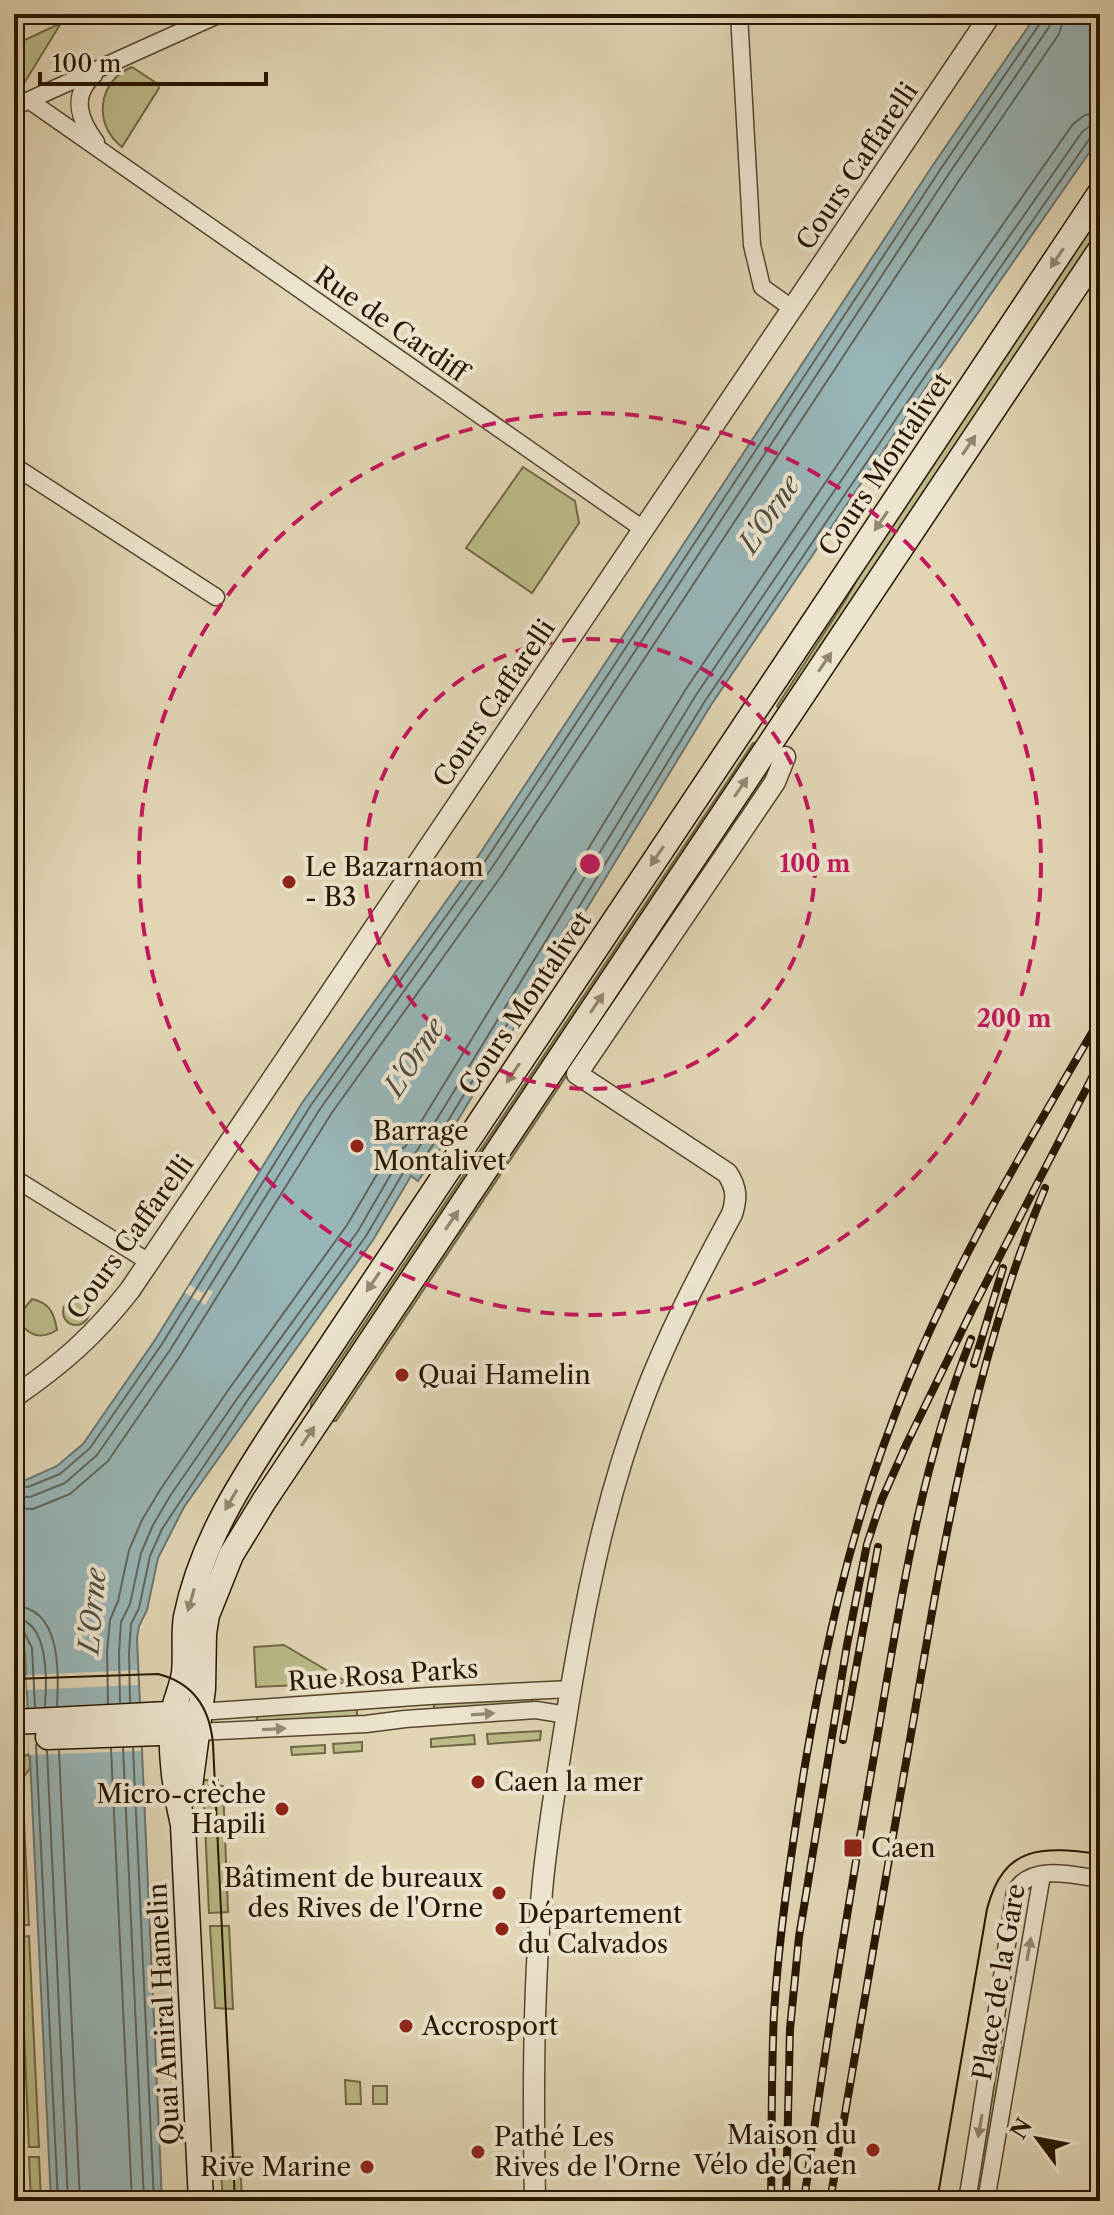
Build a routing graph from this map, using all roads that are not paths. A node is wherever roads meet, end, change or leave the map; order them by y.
1 (220, 14) edge
2 (739, 14) edge
3 (991, 14) edge
4 (100, 70) junction
5 (22, 104) edge
6 (111, 158) junction
7 (1100, 193) edge
8 (1100, 250) edge
9 (793, 309) junction
10 (14, 466) edge
11 (643, 529) junction
12 (216, 597) dead end
13 (785, 757) dead end
14 (14, 1178) edge
15 (149, 1262) junction
16 (14, 1397) edge
17 (571, 1689) junction
18 (567, 1715) junction
19 (185, 1723) junction
20 (21, 1730) edge
21 (1042, 1875) junction
22 (1100, 1879) edge
23 (201, 2201) edge
24 (535, 2201) edge
25 (967, 2201) edge
26 (986, 2201) edge

1 - 4 street
2 - 9 street
3 - 9 street, Cours Caffarelli
4 - 5 street
4 - 6 street, Rue de Cardiff
5 - 6 street, Rue de Cardiff
6 - 11 street, Rue de Cardiff
7 -> 19 main road, Cours Montalivet
19 -> 8 main road
9 - 11 street, Cours Caffarelli
10 - 12 street
11 - 15 street, Cours Caffarelli
13 - 17 street
14 - 15 street
15 - 16 street, Cours Caffarelli
17 - 18 street
17 - 19 street, Rue Rosa Parks
19 -> 18 street, Rue Rosa Parks
18 - 24 street
19 - 20 main road
19 - 23 main road, Quai Amiral Hamelin
21 - 22 street
21 -> 25 street, Place de la Gare
26 -> 21 street, Place de la Gare

